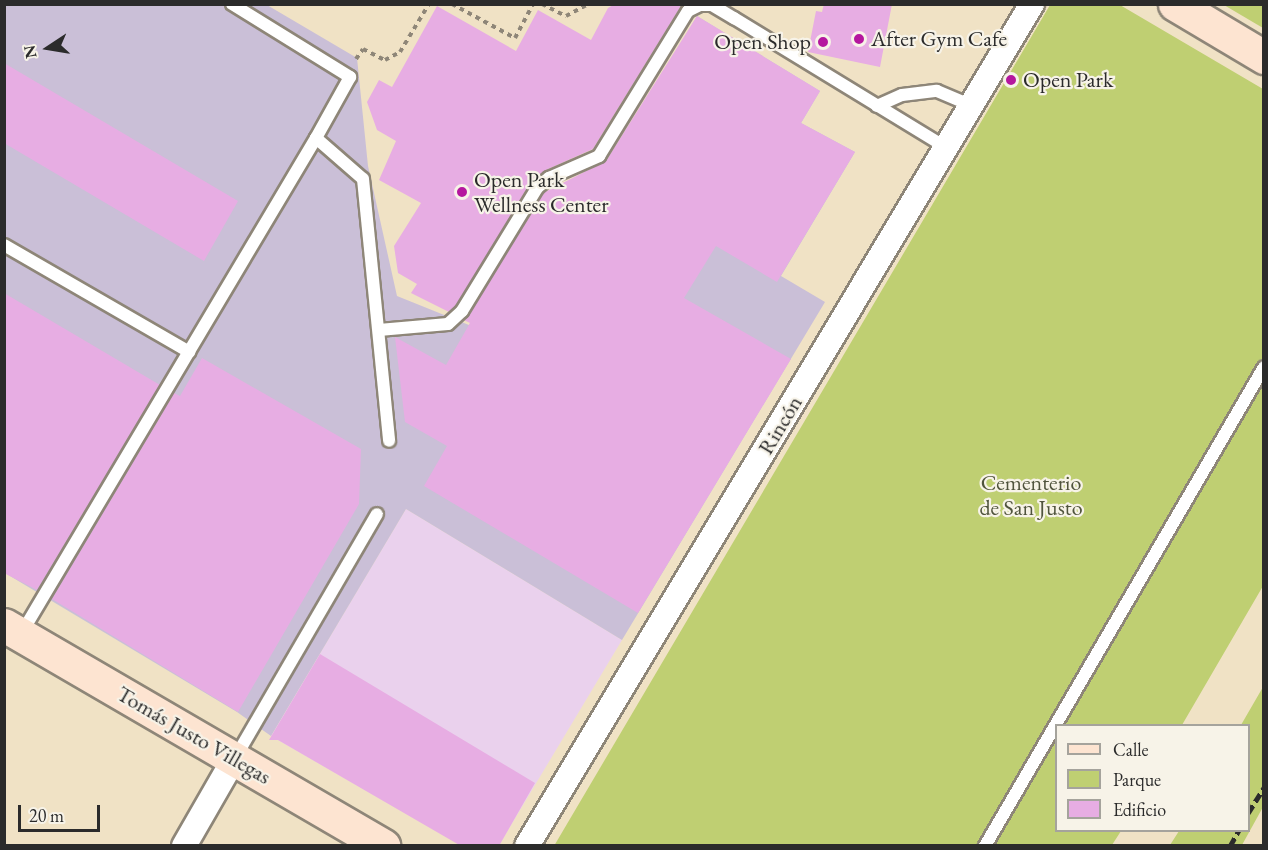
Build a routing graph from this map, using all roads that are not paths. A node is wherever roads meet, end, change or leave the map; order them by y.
1 (232, 4) edge
2 (1032, 4) edge
3 (1175, 4) edge
4 (1263, 57) edge
5 (877, 106) junction
6 (972, 106) junction
7 (316, 138) junction
8 (948, 148) junction
9 (4, 245) edge
10 (380, 330) junction
11 (189, 352) junction
12 (1263, 367) edge
13 (388, 441) dead end
14 (377, 514) dead end
15 (13, 630) edge
16 (1056, 724) edge
17 (1055, 725) edge
18 (234, 759) junction
19 (184, 846) edge
20 (383, 846) edge
21 (527, 846) edge
22 (985, 846) edge

1 - 7 lane
2 - 6 street, Rincón
3 - 4 street
5 - 6 lane
5 - 8 lane
5 - 10 lane
6 - 8 street, Rincón
7 - 10 lane
7 - 11 lane
8 - 21 street, Rincón
9 - 11 lane
10 - 13 lane
11 - 15 lane
12 - 16 lane
14 - 18 lane
15 - 18 street, Tomás Justo Villegas
17 - 22 lane
18 - 19 street
18 - 20 street, Tomás Justo Villegas

